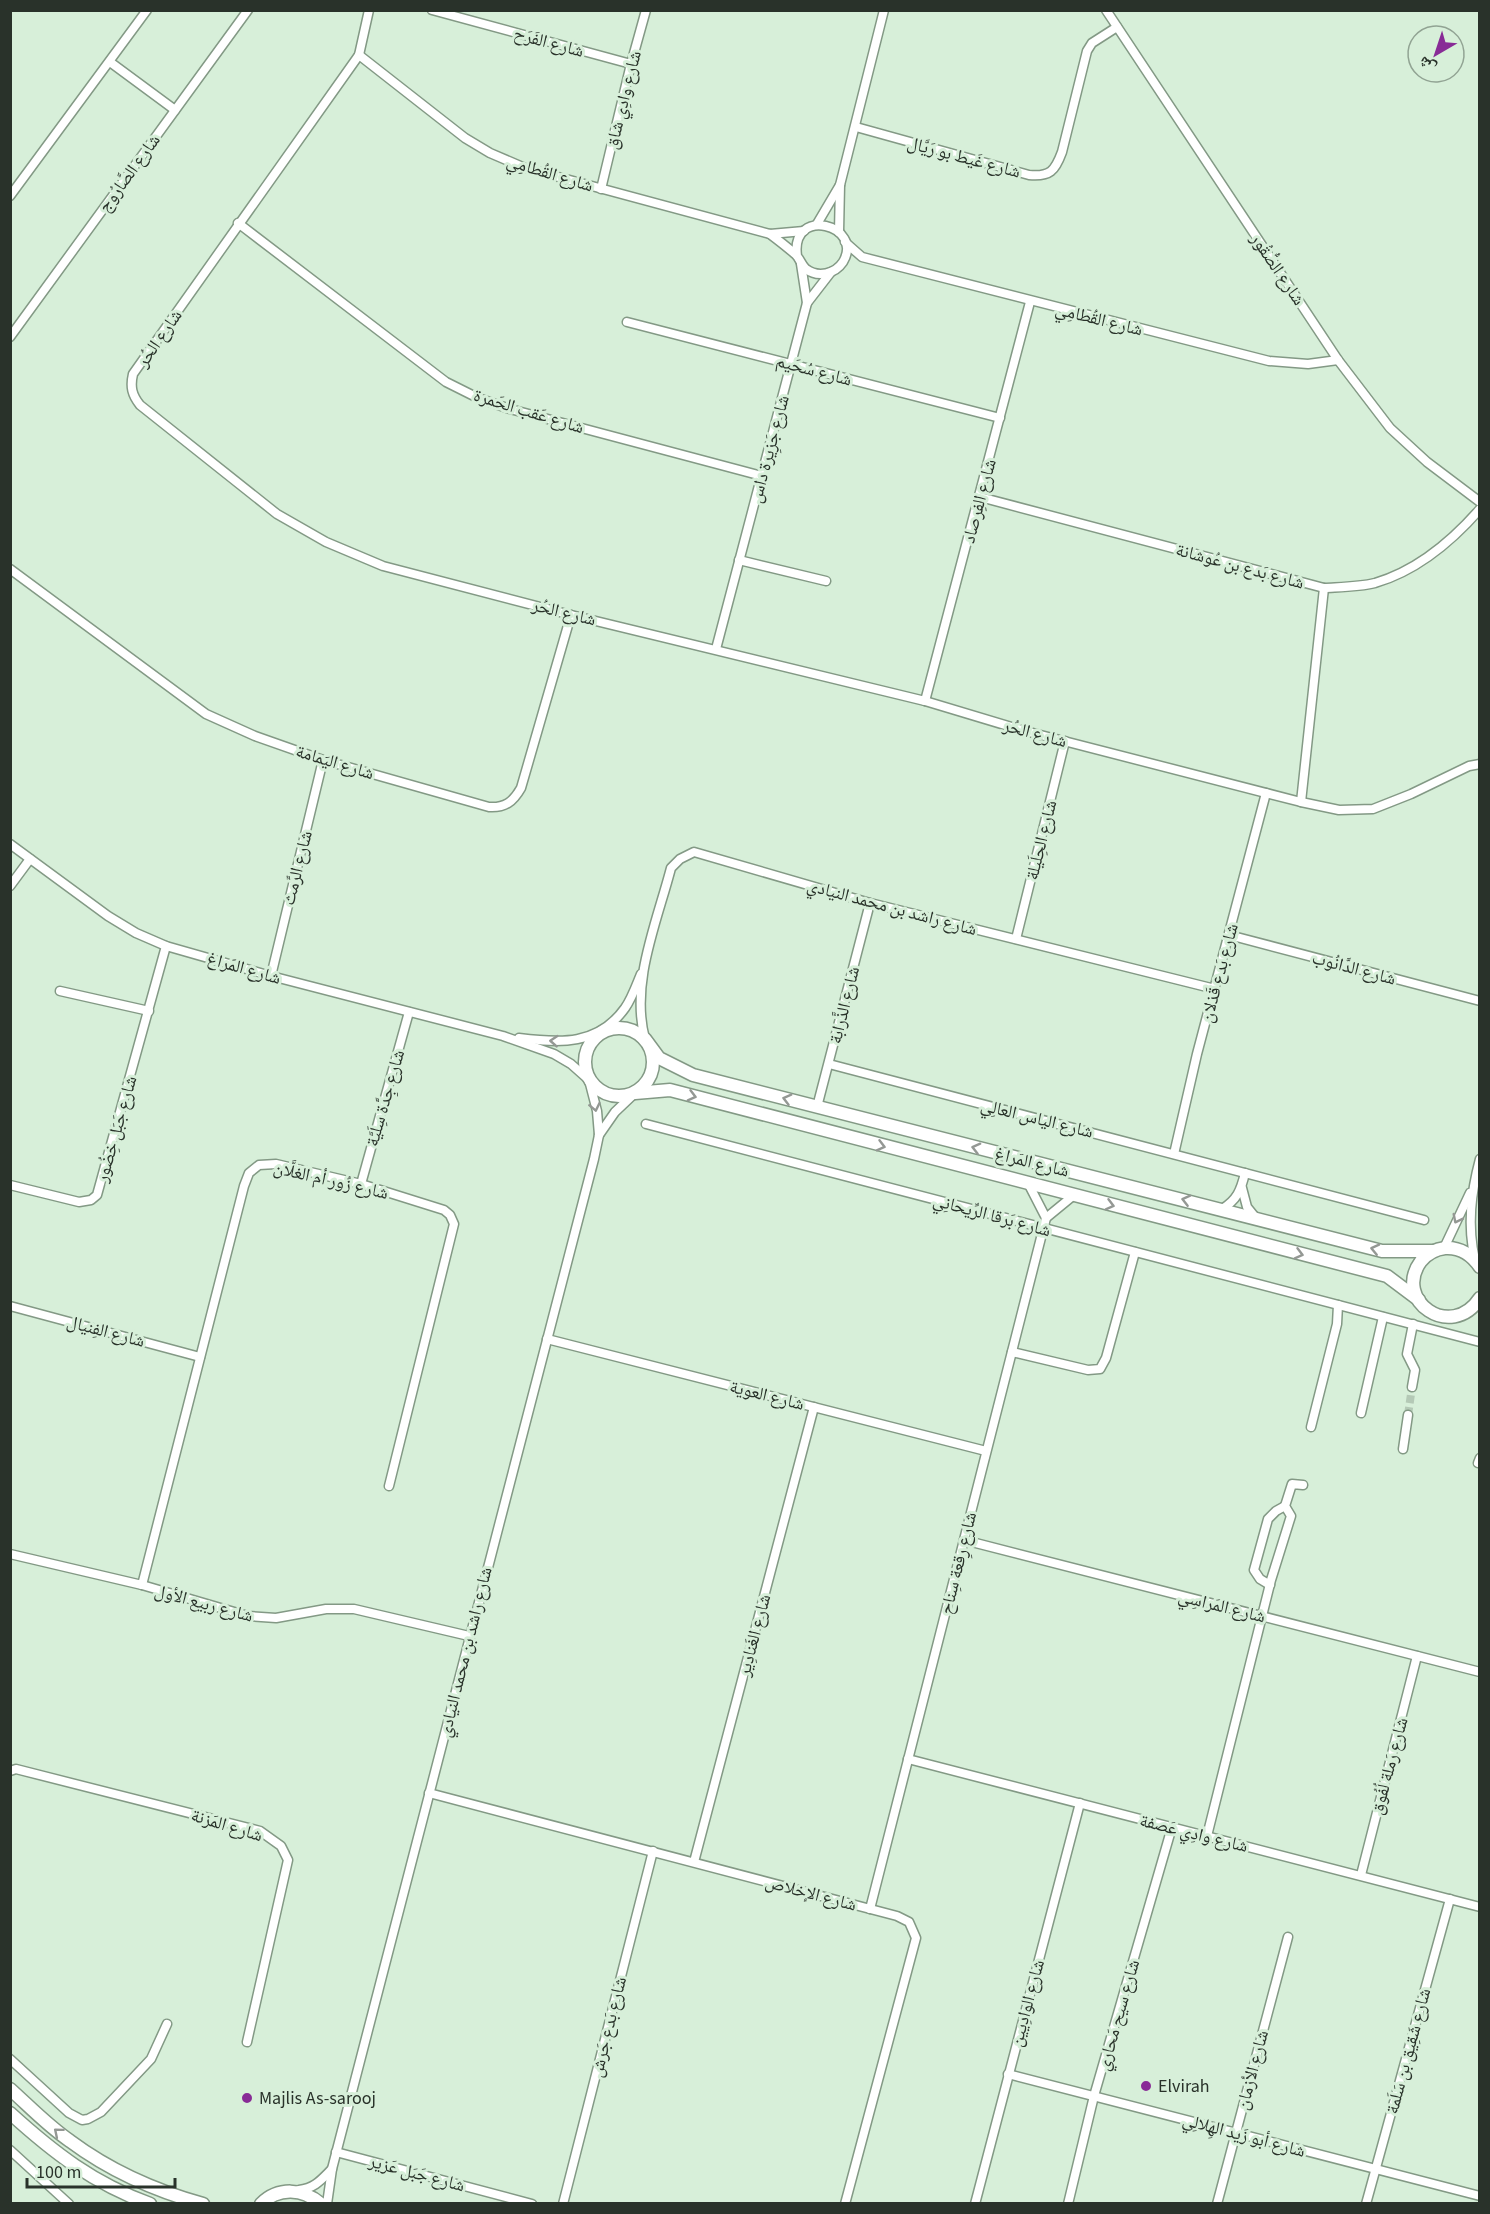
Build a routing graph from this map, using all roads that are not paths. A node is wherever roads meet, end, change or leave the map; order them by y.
1 (147, 10) edge
2 (248, 10) edge
3 (369, 10) edge
4 (432, 10) edge
5 (646, 10) edge
6 (884, 10) edge
7 (1106, 10) edge
8 (1117, 27) junction
9 (359, 55) junction
10 (110, 62) junction
11 (631, 64) junction
12 (175, 110) junction
13 (856, 127) junction
14 (840, 185) junction
15 (601, 189) junction
16 (10, 196) edge
17 (238, 223) junction
18 (817, 225) junction
19 (804, 231) junction
20 (839, 232) junction
21 (770, 234) junction
22 (845, 242) junction
23 (862, 257) junction
24 (799, 260) junction
25 (841, 265) junction
26 (831, 272) junction
27 (1030, 302) junction
28 (807, 303) junction
29 (627, 322) dead end
30 (10, 337) edge
31 (1338, 360) junction
32 (791, 363) junction
33 (1000, 418) junction
34 (762, 476) junction
35 (980, 497) junction
36 (1479, 502) edge
37 (1479, 509) edge
38 (739, 560) junction
39 (10, 569) edge
40 (826, 581) dead end
41 (1324, 588) junction
42 (571, 615) junction
43 (716, 649) junction
44 (926, 701) junction
45 (1065, 741) junction
46 (324, 760) junction
47 (1479, 764) edge
48 (1266, 793) junction
49 (1301, 802) junction
50 (10, 844) edge
51 (30, 859) junction
52 (10, 886) edge
53 (870, 903) junction
54 (1229, 935) junction
55 (1016, 939) junction
56 (166, 946) junction
57 (645, 963) junction
58 (271, 976) junction
59 (1215, 989) junction
60 (60, 991) dead end
61 (1479, 1001) edge
62 (149, 1011) junction
63 (409, 1012) junction
64 (603, 1030) junction
65 (503, 1036) junction
66 (645, 1039) junction
67 (829, 1064) junction
68 (589, 1080) junction
69 (634, 1093) junction
70 (817, 1107) junction
71 (646, 1124) dead end
72 (599, 1135) junction
73 (1174, 1154) junction
74 (1479, 1159) edge
75 (1245, 1173) junction
76 (361, 1184) junction
77 (10, 1185) edge
78 (1029, 1185) junction
79 (1242, 1188) junction
80 (1472, 1190) junction
81 (1074, 1196) junction
82 (1222, 1209) junction
83 (1255, 1217) junction
84 (1046, 1218) junction
85 (1424, 1220) dead end
86 (1043, 1228) junction
87 (1438, 1250) junction
88 (1135, 1252) junction
89 (1477, 1264) edge
90 (1479, 1298) edge
91 (1419, 1300) junction
92 (1338, 1305) junction
93 (10, 1306) edge
94 (1479, 1308) edge
95 (1466, 1313) junction
96 (1383, 1317) junction
97 (1413, 1324) junction
98 (547, 1339) junction
99 (1479, 1342) edge
100 (1012, 1352) junction
101 (200, 1357) junction
102 (1413, 1387) tunnel mouth
103 (814, 1407) junction
104 (1361, 1413) dead end
105 (1408, 1415) tunnel mouth
106 (1311, 1427) dead end
107 (1403, 1449) dead end
108 (986, 1451) junction
109 (1303, 1485) dead end
110 (389, 1486) dead end
111 (1284, 1506) junction
112 (964, 1540) junction
113 (10, 1554) edge
114 (142, 1585) junction
115 (1270, 1585) junction
116 (1263, 1617) junction
117 (469, 1636) junction
118 (1417, 1656) junction
119 (1479, 1672) edge
120 (908, 1759) junction
121 (10, 1770) edge
122 (429, 1792) junction
123 (1080, 1803) junction
124 (1172, 1827) junction
125 (1207, 1836) junction
126 (653, 1851) junction
127 (694, 1862) junction
128 (1361, 1875) junction
129 (1450, 1899) junction
130 (1479, 1907) edge
131 (870, 1909) junction
132 (1288, 1937) dead end
133 (167, 2024) dead end
134 (248, 2042) dead end
135 (10, 2059) edge
136 (1008, 2074) junction
137 (10, 2089) edge
138 (1094, 2096) junction
139 (10, 2113) edge
140 (1236, 2133) junction
141 (10, 2150) edge
142 (336, 2152) junction
143 (332, 2169) junction
144 (1376, 2169) junction
145 (291, 2191) junction
146 (1479, 2196) edge
147 (264, 2201) edge
148 (69, 2204) edge
149 (150, 2204) edge
150 (204, 2204) edge
151 (252, 2204) edge
152 (321, 2204) edge
153 (327, 2204) edge
154 (532, 2204) edge
155 (563, 2204) edge
156 (845, 2204) edge
157 (975, 2204) edge
158 (1068, 2204) edge
159 (1217, 2204) edge
160 (1366, 2204) edge

1 - 10 street
2 - 12 street, شارع الصَّارُوج
3 - 9 street, شارع الحُر
4 - 11 street, شارع الفَرَح
5 - 11 street, شارع وادِي شاق
6 - 13 street
7 - 8 street, شارع الصُّقُور
8 - 13 street, شارع غَيط بو رَيَّال
8 - 31 street, شارع الصُّقُور
9 - 15 street, شارع القُطامِي
9 - 17 street, شارع الحُر
10 - 12 street
10 - 16 street
11 - 15 street, شارع وادِي شاق
12 - 30 street, شارع الصَّارُوج
13 - 14 street
14 - 18 street
14 - 20 street
15 - 21 street, شارع القُطامِي
17 - 34 street, شارع عَقب الحَمرة
17 - 42 street, شارع الحُر
18 - 19 street
18 - 20 street
19 - 21 street, شارع القُطامِي
19 - 24 street
20 - 22 street
21 - 24 street, شارع القُطامِي
22 - 23 street, شارع القُطامِي
22 - 25 street
23 - 25 street
23 - 27 street, شارع القُطامِي
24 - 26 street
24 - 28 street, شارع جَزِيرة داس
25 - 26 street
26 - 28 street, شارع جَزِيرة داس
27 - 31 street, شارع القُطامِي
27 - 33 street, شارع الفِرصاد
28 - 32 street, شارع جَزِيرة داس
29 - 32 street, شارع سُحَيم
31 - 36 street, شارع الصُّقُور
32 - 33 street, شارع سُحَيم
32 - 34 street, شارع جَزِيرة داس
33 - 35 street, شارع الفِرصاد
34 - 38 street, شارع جَزِيرة داس
35 - 41 street, شارع بَدع بن عُوشانة
35 - 44 street, شارع الفِرصاد
37 - 41 street, شارع بَدع بن عُوشانة
38 - 40 street
38 - 43 street, شارع جَزِيرة داس
39 - 46 street, شارع اليَمامة
41 - 49 street
42 - 43 street, شارع الحُر
42 - 46 street, شارع اليَمامة
43 - 44 street, شارع الحُر
44 - 45 street, شارع الحُر
45 - 48 street, شارع الحُر
45 - 55 street, شارع الحِلَيلة
46 - 58 street, شارع الرِّمث
47 - 49 street, شارع الحُر
48 - 49 street, شارع الحُر
48 - 54 street, شارع بَدع قَذلان
50 - 51 street, شارع المَراغ
51 - 52 street
51 - 56 street, شارع المَراغ
53 - 55 street, شارع راشد بن محمد النيادي
53 - 57 street, شارع راشد بن محمد النيادي
53 - 67 street, شارع الذَّرابة
54 - 59 street, شارع بَدع قَذلان
54 - 61 street, شارع الدَّانُوب
55 - 59 street, شارع راشد بن محمد النيادي
56 - 58 street, شارع المَراغ
56 - 62 street, شارع جَبَل خِضُور
57 - 64 street, شارع راشد بن محمد النيادي
57 - 66 street, شارع راشد بن محمد النيادي
58 - 63 street, شارع المَراغ
59 - 73 street, شارع بَدع قَذلان
60 - 62 street
62 - 77 street, شارع جَبَل خِضُور
63 - 65 street, شارع المَراغ
63 - 76 street, شارع جِدَّة سِلَيَّة
64 -> 65 street, شارع المَراغ
64 - 66 street
64 - 68 street
65 - 68 street, شارع المَراغ
66 - 69 street
70 -> 66 street, شارع المَراغ
67 - 70 street, شارع الذَّرابة
67 - 73 street, شارع الياس العالِي
68 - 69 street
68 -> 72 street, شارع راشد بن محمد النيادي
69 - 72 street, شارع راشد بن محمد النيادي
69 -> 78 street, شارع المَراغ
82 -> 70 street, شارع المَراغ
71 - 86 street, شارع بَرقا الرِّيحانِي
72 - 98 street, شارع راشد بن محمد النيادي
73 - 75 street, شارع الياس العالِي
74 - 80 street
75 - 79 street
75 - 85 street, شارع الياس العالِي
76 - 101 street, شارع زُور أم الغلَّان
76 - 110 street, شارع زُور أم الغلَّان
78 - 81 street, شارع المَراغ
78 - 84 street
79 - 82 street
79 - 83 street
80 -> 87 street
80 - 89 street
81 - 84 street
81 -> 91 street, شارع المَراغ
82 - 83 street, شارع المَراغ
87 -> 83 street, شارع المَراغ
84 - 86 street, شارع رِقعة سِناح
86 - 88 street, شارع بَرقا الرِّيحانِي
86 - 100 street, شارع رِقعة سِناح
87 - 89 street, شارع المَراغ
87 - 91 street
88 - 92 street, شارع بَرقا الرِّيحانِي
88 - 100 street
90 - 95 street
91 - 95 street, شارع المَراغ
92 - 96 street, شارع بَرقا الرِّيحانِي
92 - 106 street
93 - 101 street, شارع الفِنيال
94 - 95 street
96 - 97 street, شارع بَرقا الرِّيحانِي
96 - 104 street
97 - 99 street, شارع بَرقا الرِّيحانِي
97 - 102 street
98 - 103 street, شارع العوية
98 - 117 street, شارع راشد بن محمد النيادي
100 - 108 street, شارع رِقعة سِناح
101 - 114 street, شارع زُور أم الغلَّان
103 - 108 street, شارع العوية
103 - 127 street, شارع الغَنادِير
105 - 107 street
108 - 112 street, شارع رِقعة سِناح
109 - 111 street
111 - 115 street
111 - 115 street
112 - 116 street, شارع المَراسِي
112 - 120 street, شارع رِقعة سِناح
113 - 114 street, شارع ربيع الأول
114 - 117 street, شارع ربيع الأول
115 - 116 street
116 - 118 street, شارع المَراسِي
116 - 125 street
117 - 122 street, شارع راشد بن محمد النيادي
118 - 119 street, شارع المَراسِي
118 - 128 street, شارع رَملة لُفُوق
120 - 123 street, شارع وادِي عَصفة
120 - 131 street, شارع رِقعة سِناح
121 - 134 street, شارع المَزنة
122 - 126 street, شارع الإخلاص
122 - 142 street, شارع راشد بن محمد النيادي
123 - 124 street, شارع وادِي عَصفة
123 - 136 street, شارع الوادِيين
124 - 125 street, شارع وادِي عَصفة
124 - 138 street, شارع سيح مَحاري
125 - 128 street, شارع وادِي عَصفة
126 - 127 street, شارع الإخلاص
126 - 155 street, شارع بَدع جَرش
127 - 131 street, شارع الإخلاص
128 - 129 street, شارع وادِي عَصفة
129 - 130 street, شارع وادِي عَصفة
129 - 144 street, شارع شَقِيق بن سَلَمة
131 - 156 street, شارع الإخلاص
132 - 140 street, شارع الأزمان
133 - 135 street
136 - 138 street, شارع أبو زَيد الهِلالِي
136 - 157 street, شارع الوادِيين
150 -> 137 street
138 - 140 street, شارع أبو زَيد الهِلالِي
138 - 158 street, شارع سيح مَحاري
139 - 149 street
140 - 144 street, شارع أبو زَيد الهِلالِي
140 - 159 street, شارع الأزمان
141 - 148 street
142 - 143 street, شارع راشد بن محمد النيادي
142 - 154 street, شارع جَبَل عَزير
143 - 145 street
143 - 153 street, شارع راشد بن محمد النيادي
144 - 146 street, شارع أبو زَيد الهِلالِي
144 - 160 street, شارع شَقِيق بن سَلَمة
145 - 147 street
145 - 152 street
147 - 151 street

